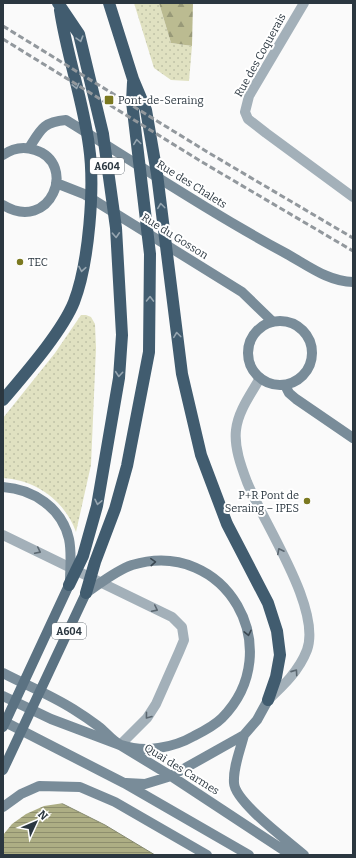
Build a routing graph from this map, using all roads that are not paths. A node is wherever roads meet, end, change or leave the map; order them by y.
1 (109, 3) edge
2 (304, 3) edge
3 (59, 5) edge
4 (133, 79) junction
5 (29, 148) junction
6 (3, 155) edge
7 (56, 183) junction
8 (353, 197) edge
9 (3, 205) edge
10 (353, 282) edge
11 (273, 322) junction
12 (260, 378) junction
13 (285, 385) junction
14 (3, 400) edge
15 (353, 438) edge
16 (3, 487) edge
17 (3, 535) edge
18 (70, 585) junction
19 (86, 593) junction
20 (3, 673) edge
21 (3, 696) edge
22 (268, 700) junction
23 (3, 721) edge
24 (3, 727) edge
25 (20, 733) junction
26 (244, 735) junction
27 (120, 745) junction
28 (3, 770) edge
29 (171, 776) junction
30 (124, 783) junction
31 (3, 807) edge
32 (207, 855) edge
33 (248, 855) edge
34 (291, 855) edge
35 (304, 855) edge

1 - 4 highway, A604
2 - 8 street, Rue des Coquerais
3 -> 14 highway
3 -> 18 highway, A604
19 -> 4 highway, A604
22 -> 4 highway
5 - 6 main road
5 - 7 main road
5 - 10 main road, Rue des Chalets
7 - 9 main road
7 - 11 main road, Rue du Gosson
11 - 12 main road
11 - 13 main road
12 - 13 main road
22 -> 12 street
13 - 15 main road
16 - 18 main road
17 -> 27 street
18 - 24 main road, A604
19 - 25 main road, A604
19 -> 27 main road
20 - 27 main road
21 - 27 main road, Quai des Carmes
22 - 26 main road
23 - 25 main road
25 - 28 main road, A604
25 - 30 main road
26 - 29 main road
26 - 35 main road
27 - 29 main road, Quai des Carmes
29 - 30 main road
29 - 34 main road, Quai des Carmes
30 - 33 main road
31 - 32 main road

